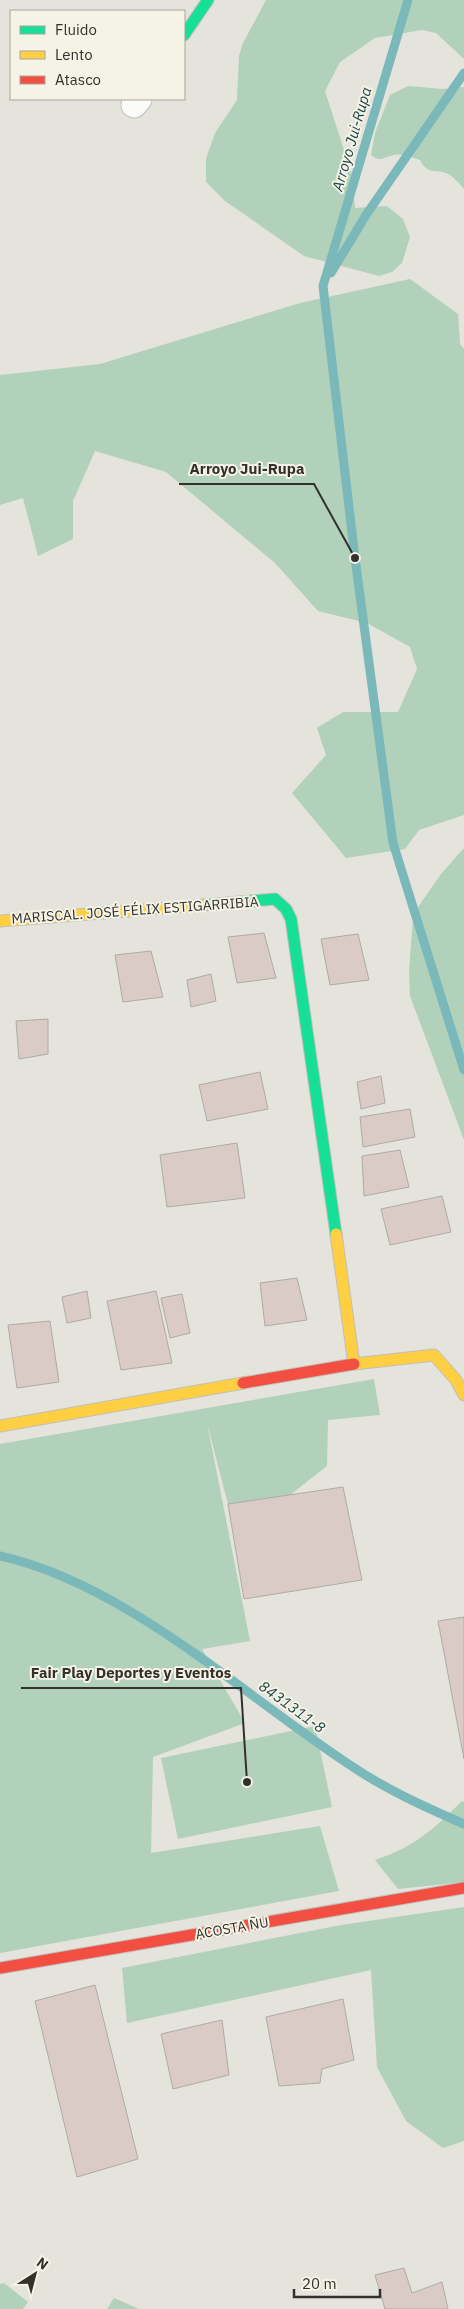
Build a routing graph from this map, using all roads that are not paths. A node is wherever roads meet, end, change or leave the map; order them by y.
1 (208, 0) edge
2 (185, 33) edge
3 (0, 920) edge
4 (354, 1364) junction
5 (464, 1395) edge
6 (0, 1426) edge
7 (464, 1888) edge
8 (0, 1968) edge

1 - 2 street
3 - 4 street, MARISCAL. JOSÉ FÉLIX ESTIGARRIBIA
4 - 5 street
4 - 6 street
7 - 8 street, ACOSTA ÑU

